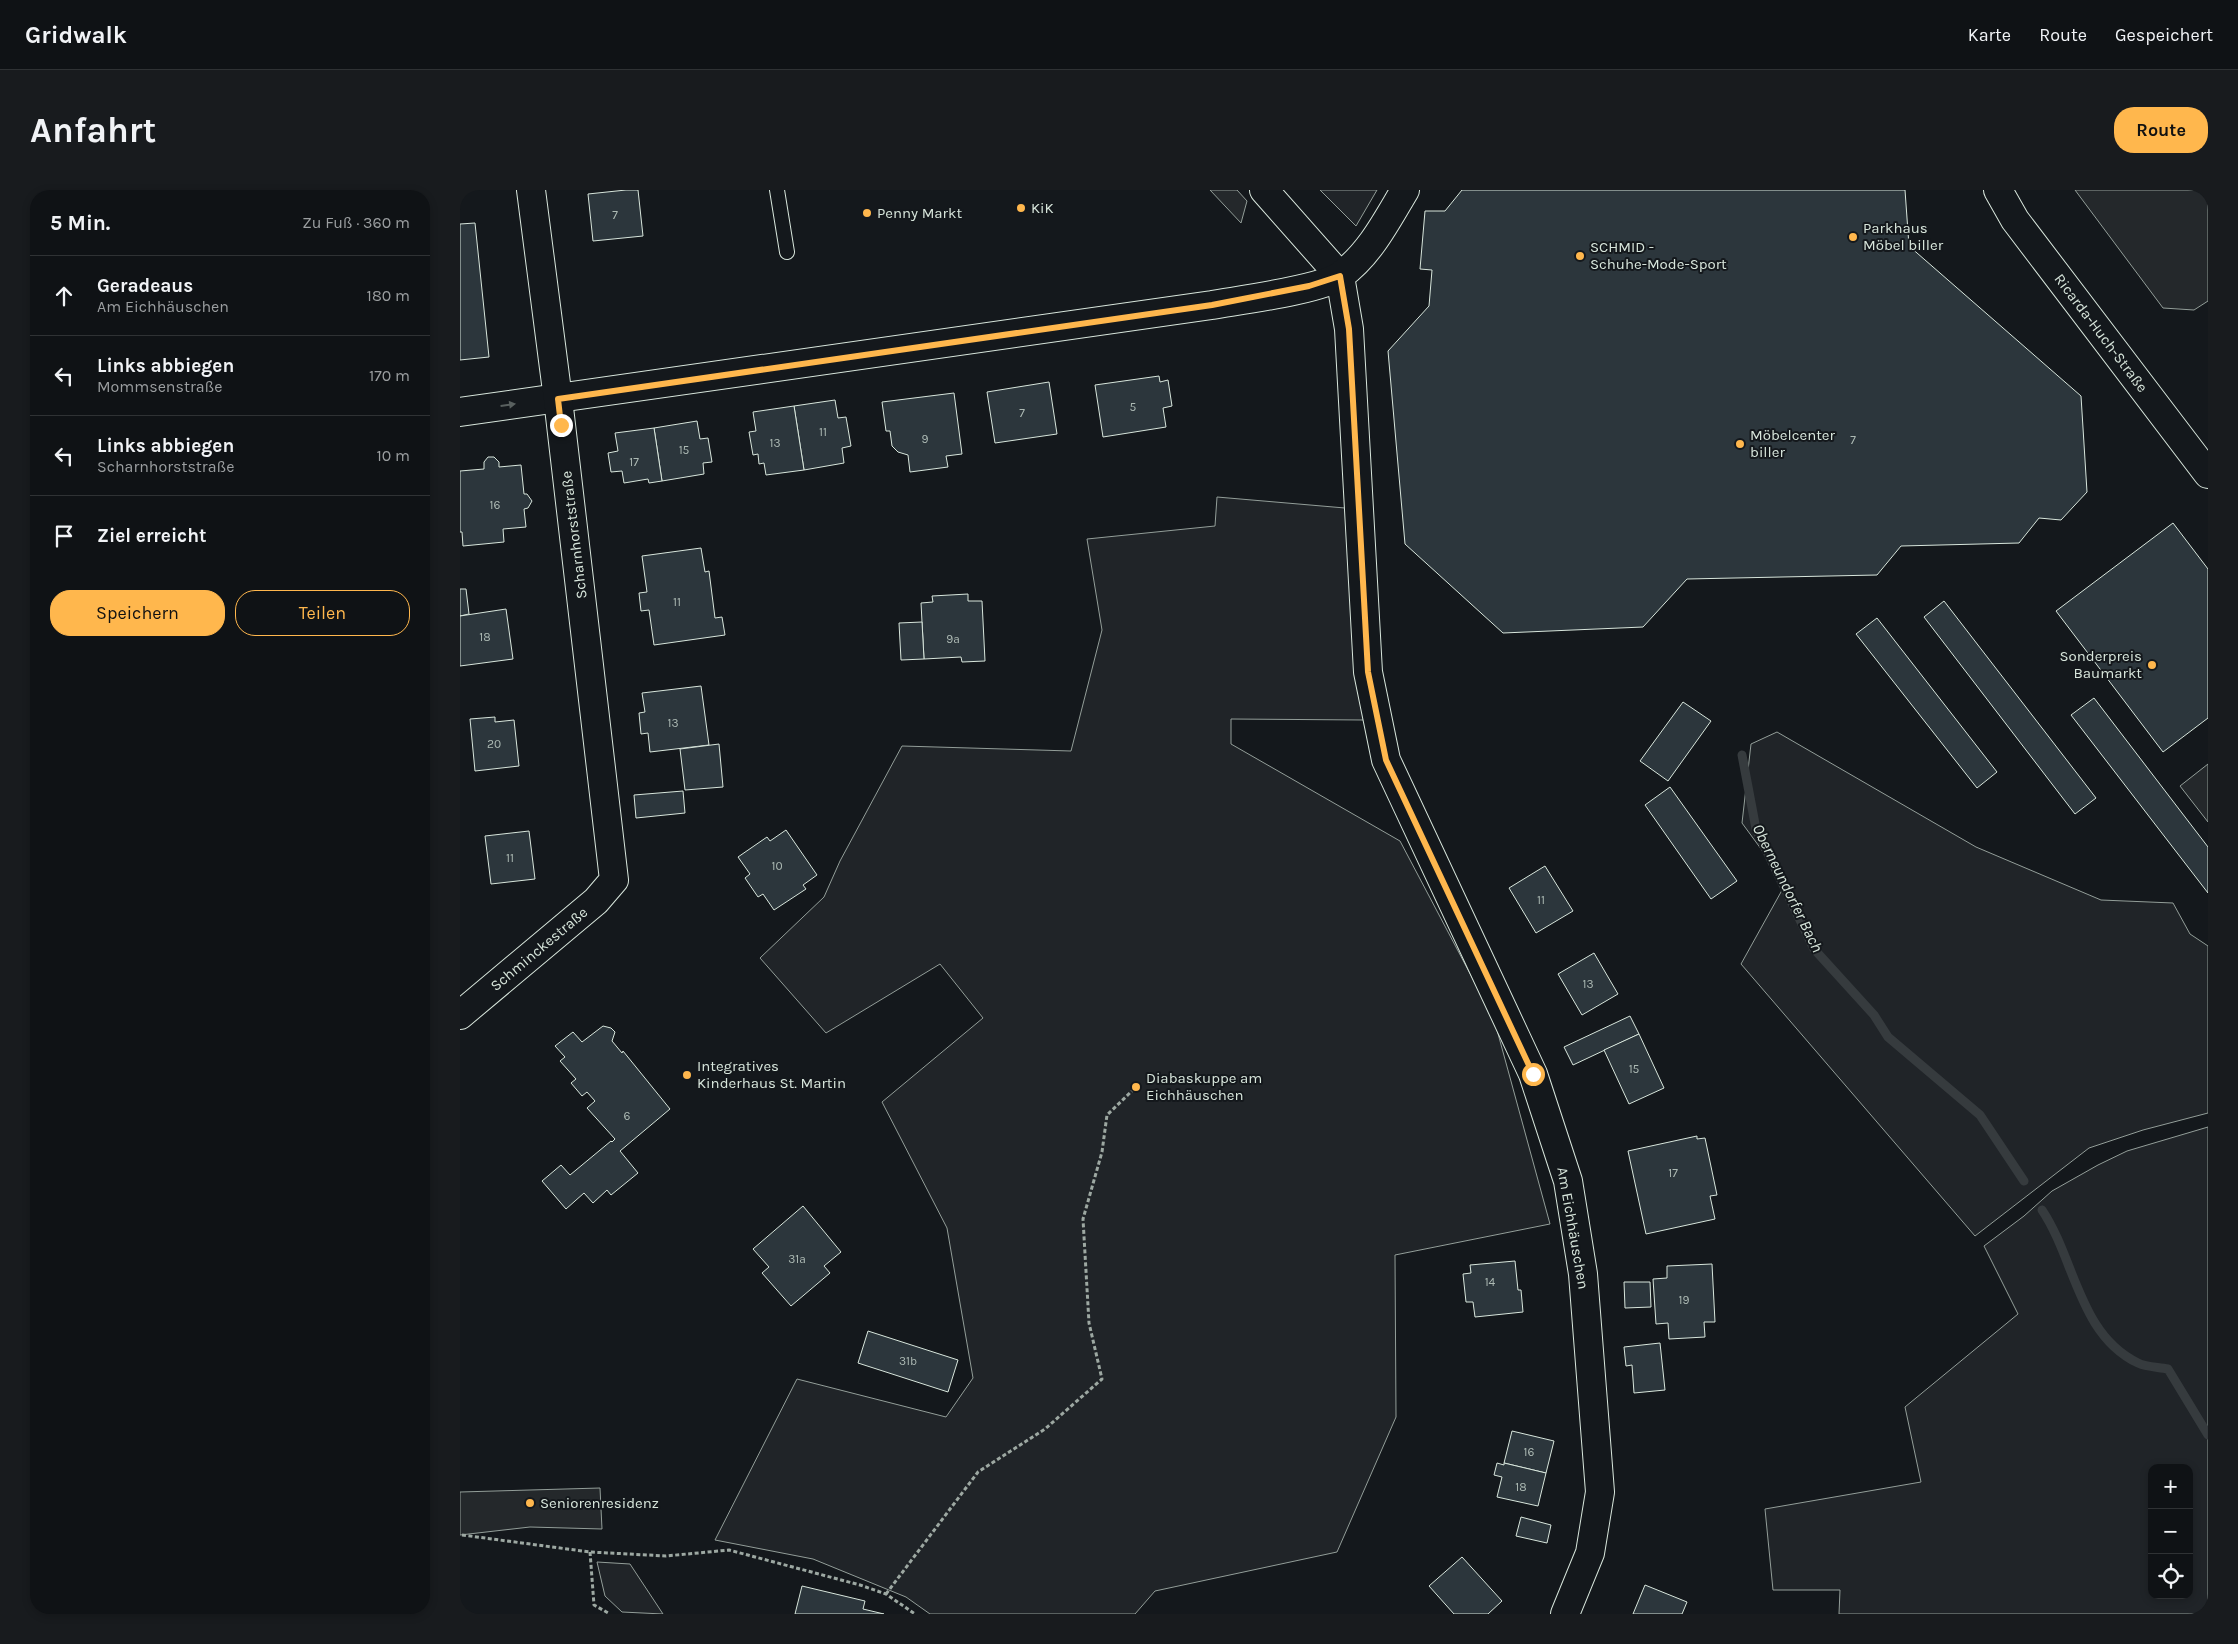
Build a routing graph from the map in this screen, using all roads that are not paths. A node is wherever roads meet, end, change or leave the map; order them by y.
1 (531, 190) edge
2 (777, 190) edge
3 (1264, 190) edge
4 (1405, 190) edge
5 (1998, 190) edge
6 (788, 252) dead end
7 (1340, 276) junction
8 (558, 399) junction
9 (460, 412) edge
10 (2208, 474) edge
11 (614, 880) joint
12 (460, 1015) edge
13 (1565, 1614) edge

1 - 8 street, Scharnhorststraße
2 - 6 lane
3 - 7 street
4 - 7 street
5 - 10 street, Ricarda-Huch-Straße
7 - 8 street
7 - 13 street, Am Eichhäuschen
9 -> 8 street
8 - 11 street, Scharnhorststraße
11 - 12 street, Schminckestraße

